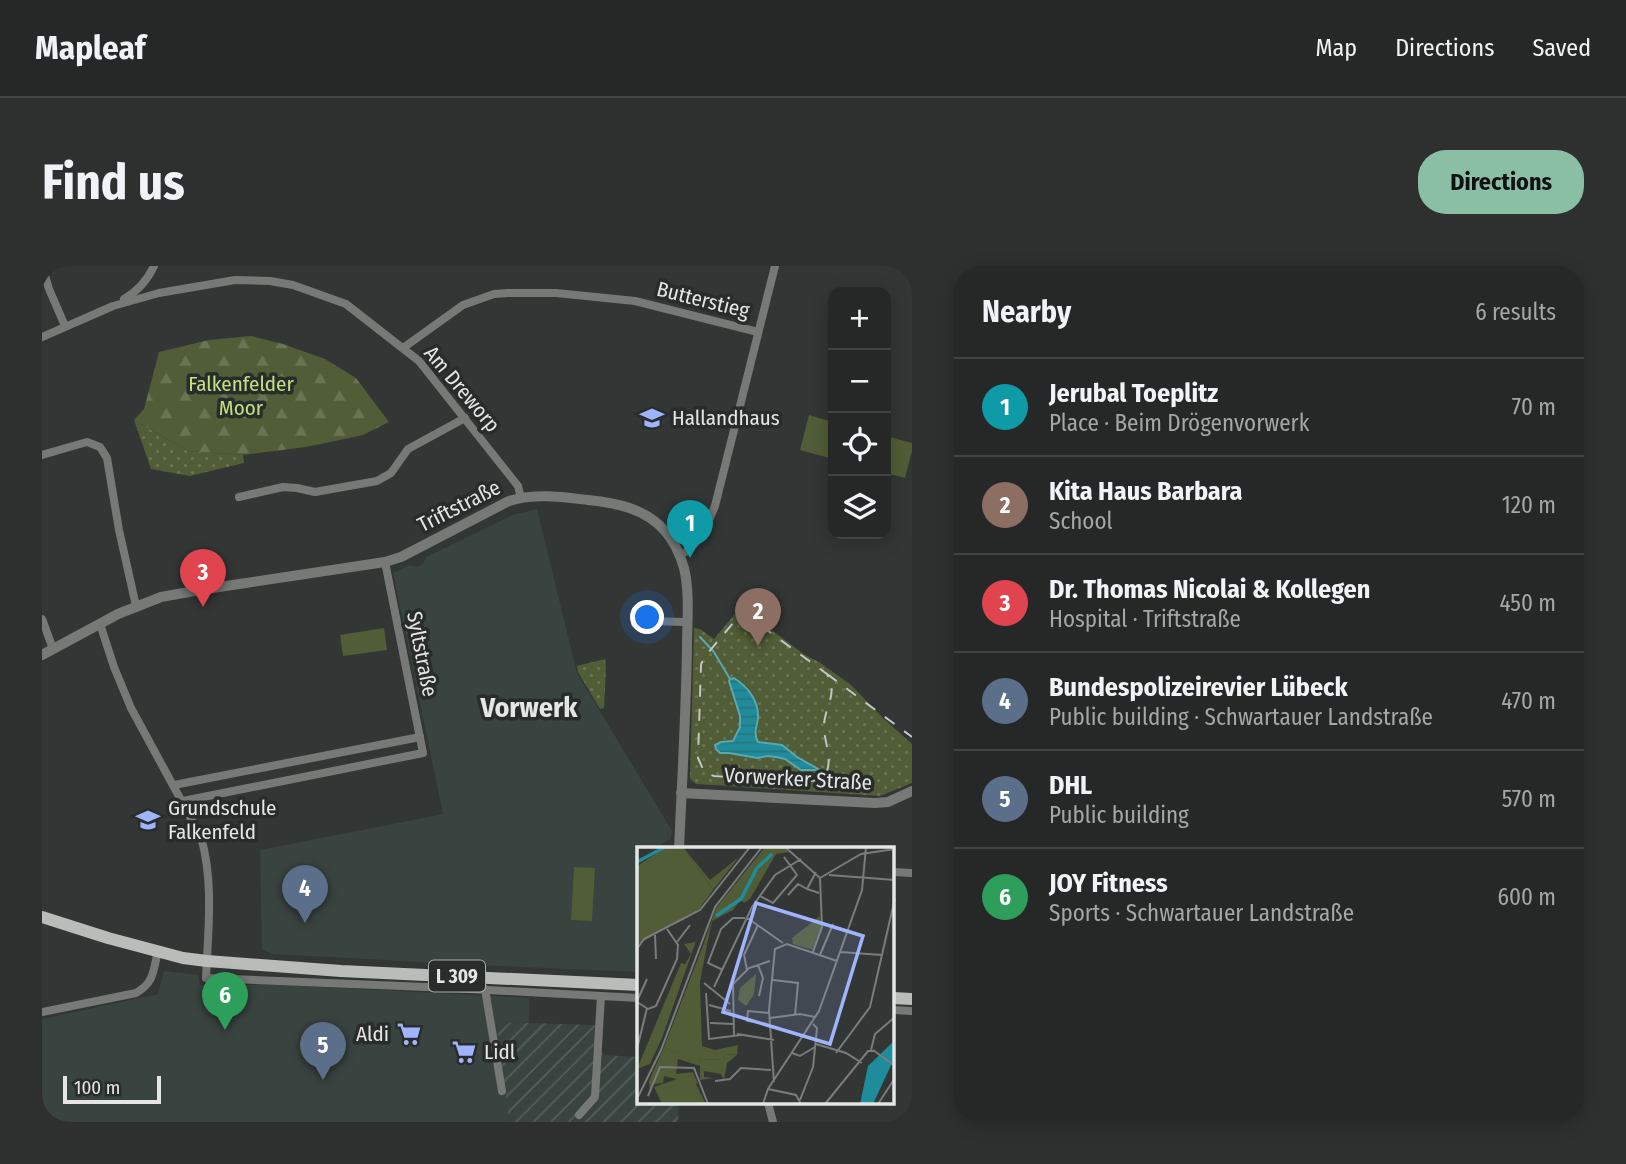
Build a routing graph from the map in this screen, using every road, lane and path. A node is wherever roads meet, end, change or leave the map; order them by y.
1 (43, 266) edge
2 (154, 266) edge
3 (775, 266) edge
4 (148, 279) junction
5 (159, 293) junction
6 (113, 306) junction
7 (65, 326) junction
8 (758, 332) junction
9 (42, 337) edge
10 (403, 348) junction
11 (465, 418) junction
12 (42, 455) edge
13 (239, 497) dead end
14 (521, 498) junction
15 (680, 555) junction
16 (385, 562) junction
17 (136, 606) junction
18 (42, 619) edge
19 (687, 622) junction
20 (100, 624) junction
21 (635, 624) dead end
22 (53, 649) junction
23 (42, 655) edge
24 (420, 737) junction
25 (329, 754) junction
26 (253, 769) junction
27 (333, 771) junction
28 (174, 785) junction
29 (256, 786) junction
30 (912, 791) edge
31 (681, 793) junction
32 (183, 801) junction
33 (680, 847) edge
34 (894, 872) edge
35 (912, 873) edge
36 (42, 917) edge
37 (158, 951) junction
38 (207, 961) junction
39 (637, 985) edge
40 (485, 989) junction
41 (601, 996) junction
42 (637, 998) edge
43 (894, 998) edge
44 (912, 999) edge
45 (894, 1010) edge
46 (912, 1011) edge
47 (42, 1012) edge
48 (502, 1091) dead end
49 (768, 1104) edge
50 (579, 1115) dead end
51 (773, 1122) edge

1 - 7 street
2 - 4 street
3 - 8 street
4 - 5 street
4 - 6 street
5 - 6 street, Am Dreworp
5 - 10 street, Am Dreworp
6 - 7 street, Am Dreworp
7 - 9 street, Am Dreworp
8 - 10 street, Butterstieg
8 - 15 street
10 - 11 street, Am Dreworp
11 - 13 street
11 - 14 street, Am Dreworp
12 - 17 street
14 - 15 street, Triftstraße
14 - 16 street, Triftstraße
15 - 19 street, Triftstraße
16 - 17 street, Triftstraße
16 - 24 street, Syltstraße
17 - 20 street, Triftstraße
18 - 22 street
19 - 21 street
19 - 31 street, Triftstraße
20 - 22 street, Triftstraße
20 - 28 street
22 - 23 street, Triftstraße
24 - 25 street
24 - 27 street, Syltstraße
25 - 26 street
25 - 27 street
26 - 28 street
26 - 29 street
27 - 29 street
28 - 32 street
29 - 32 street
30 - 31 street, Vorwerker Straße
31 - 33 street, Triftstraße
32 - 38 street
34 - 35 street
36 - 37 main road, L 309
37 - 38 main road, L 309
37 - 47 street
38 - 39 main road, L 309
38 - 40 street
40 - 41 street
40 - 48 street
41 - 42 street
41 - 50 street
43 - 44 main road
45 - 46 street
49 - 51 street

